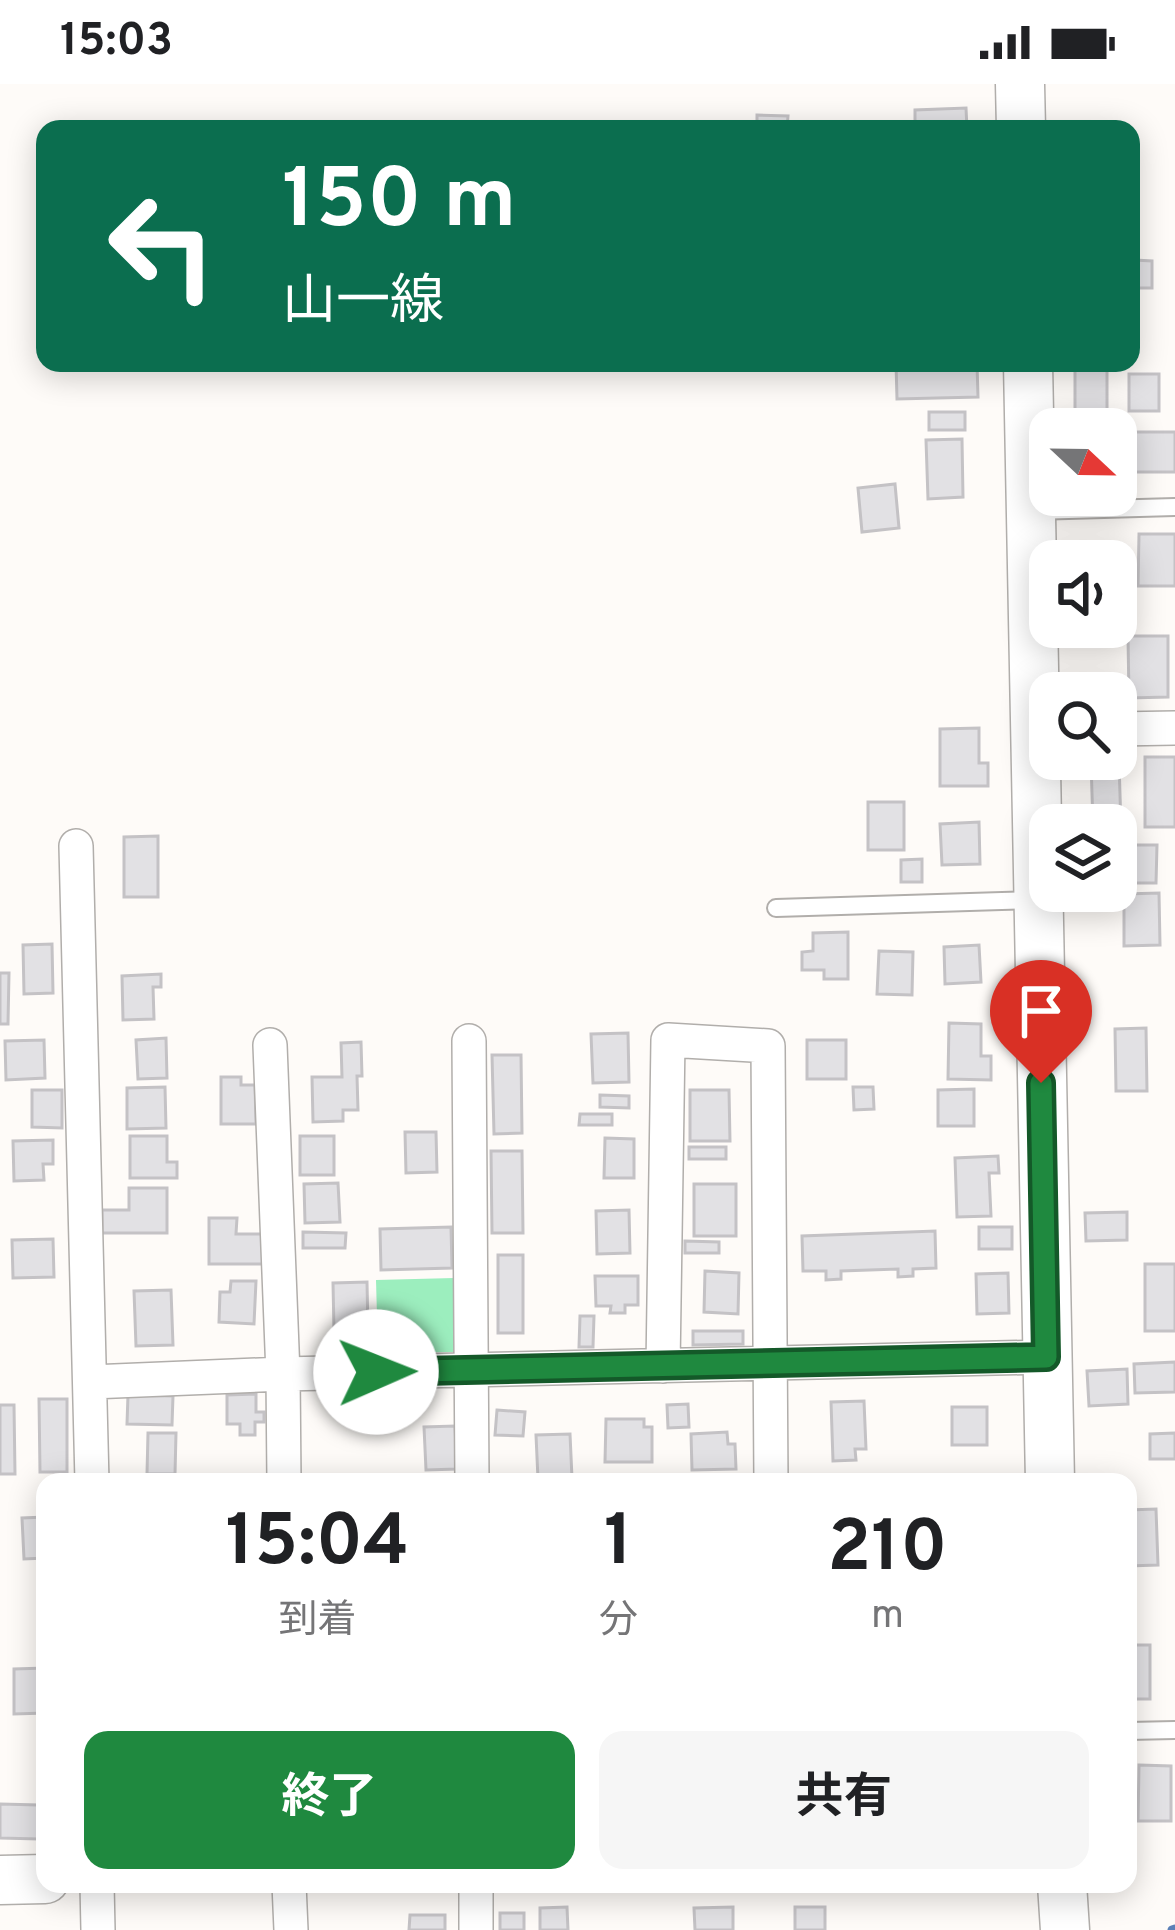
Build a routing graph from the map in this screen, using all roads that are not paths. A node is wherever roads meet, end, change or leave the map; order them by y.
1 (1020, 84) edge
2 (1022, 120) edge
3 (1028, 372) edge
4 (1030, 408) edge
5 (1175, 507) edge
6 (1137, 508) edge
7 (1033, 516) edge
8 (1040, 672) edge
9 (1175, 728) edge
10 (1137, 729) edge
11 (76, 846) dead end
12 (1029, 900) edge
13 (776, 908) dead end
14 (1037, 912) edge
15 (470, 1041) dead end
16 (271, 1045) dead end
17 (1046, 1357) junction
18 (768, 1365) junction
19 (663, 1366) junction
20 (470, 1371) junction
21 (283, 1374) junction
22 (91, 1382) junction
23 (92, 1473) edge
24 (284, 1473) edge
25 (472, 1473) edge
26 (771, 1473) edge
27 (1050, 1473) edge
28 (1175, 1730) edge
29 (1137, 1731) edge
30 (36, 1879) edge
31 (0, 1880) edge
32 (98, 1893) edge
33 (289, 1893) edge
34 (476, 1893) edge
35 (1063, 1893) edge
36 (98, 1930) edge
37 (291, 1930) edge
38 (476, 1930) edge
39 (1065, 1930) edge

1 - 2 street
3 - 4 street
5 - 6 lane
7 - 8 street
9 - 10 street
11 - 22 street
12 - 13 lane
14 - 17 street
15 - 20 street
16 - 21 street
17 - 18 street
17 - 27 street
18 - 19 street
18 - 19 street
18 - 26 street
19 - 20 street
20 - 21 street
20 - 25 street
21 - 22 street
21 - 24 street
22 - 23 street
28 - 29 lane
30 - 31 street
32 - 36 street
33 - 37 street
34 - 38 street
35 - 39 street

